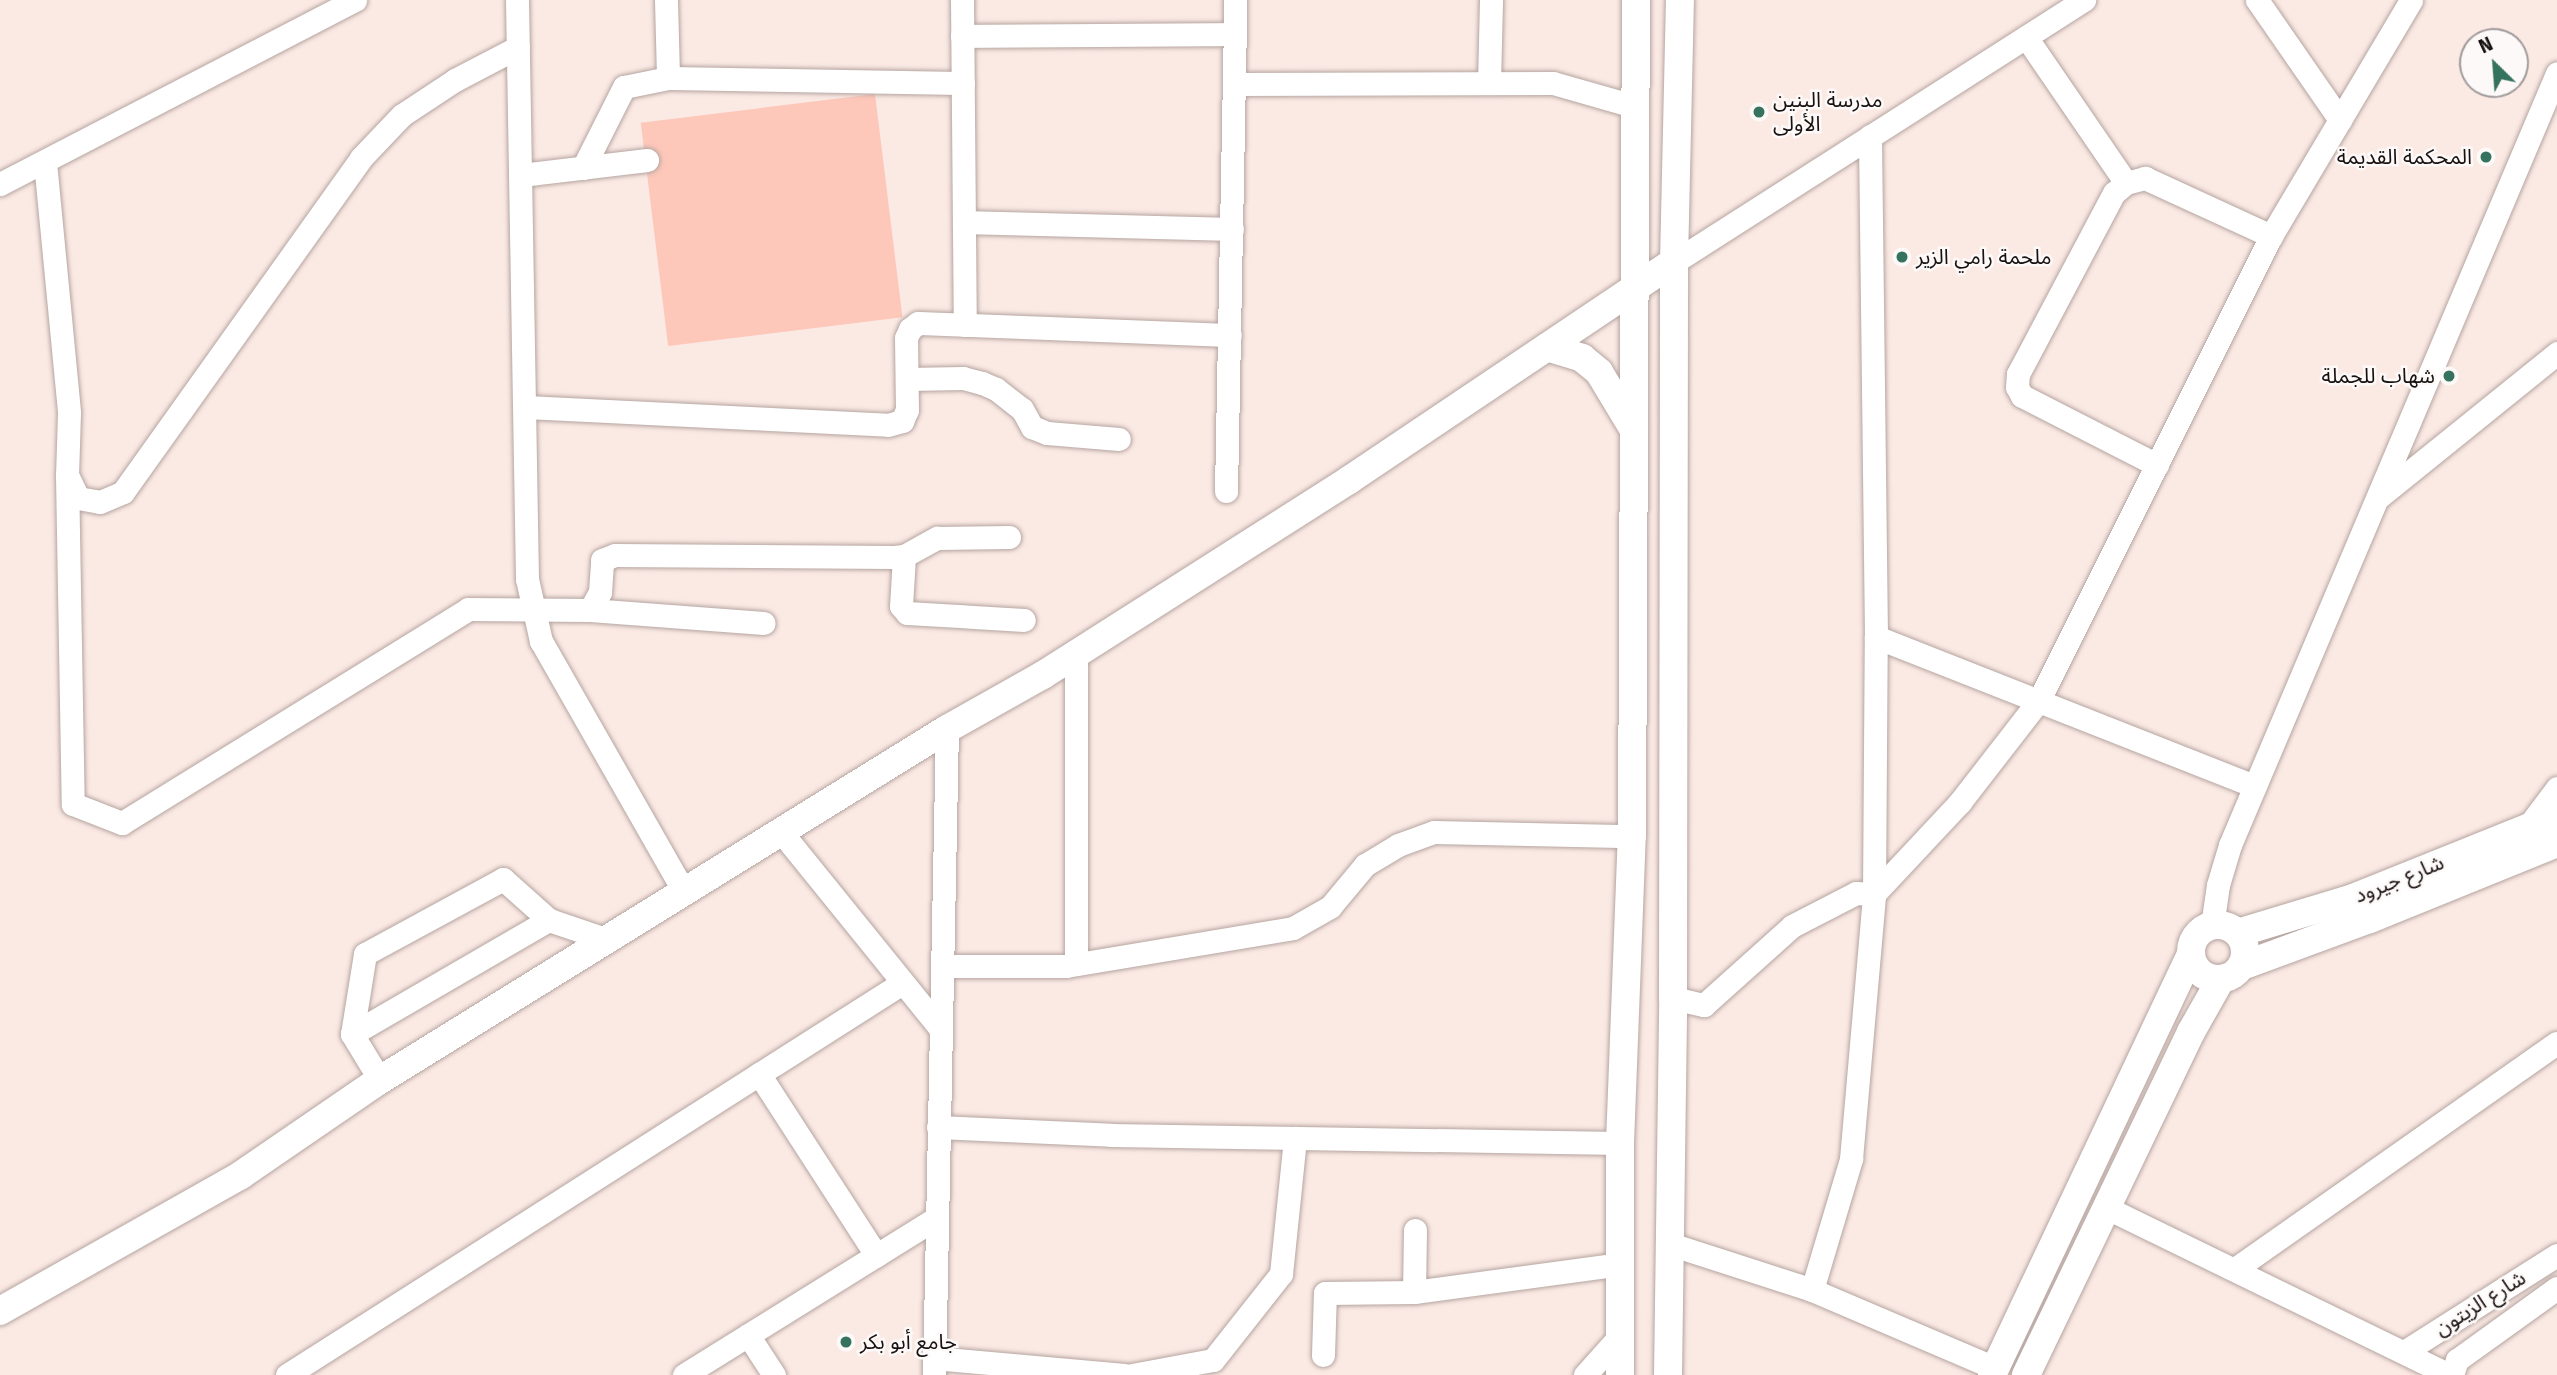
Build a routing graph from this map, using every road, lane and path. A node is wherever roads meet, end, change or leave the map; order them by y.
1 (517, 0) edge
2 (666, 0) edge
3 (962, 0) edge
4 (1235, 0) edge
5 (1491, 0) edge
6 (1636, 0) edge
7 (1680, 0) edge
8 (2084, 0) edge
9 (2257, 0) edge
10 (2411, 0) edge
11 (343, 2) edge
12 (1235, 34) junction
13 (962, 36) junction
14 (2026, 37) junction
15 (519, 47) junction
16 (2557, 73) edge
17 (668, 78) junction
18 (963, 83) junction
19 (1489, 83) junction
20 (1234, 85) junction
21 (1637, 107) junction
22 (2340, 120) junction
23 (1870, 136) junction
24 (647, 160) dead end
25 (45, 162) junction
26 (583, 168) junction
27 (521, 175) junction
28 (2126, 183) junction
29 (0, 184) edge
30 (964, 222) junction
31 (1232, 229) junction
32 (2271, 236) junction
33 (1674, 262) junction
34 (1636, 285) junction
35 (965, 325) junction
36 (1230, 335) junction
37 (1547, 347) junction
38 (2557, 354) edge
39 (906, 379) junction
40 (526, 407) junction
41 (1635, 433) junction
42 (1119, 439) dead end
43 (2157, 465) junction
44 (67, 475) junction
45 (1226, 491) dead end
46 (2378, 498) junction
47 (1009, 537) dead end
48 (904, 556) junction
49 (590, 610) junction
50 (534, 611) junction
51 (1024, 620) dead end
52 (764, 623) dead end
53 (1876, 637) junction
54 (1076, 654) junction
55 (2039, 700) junction
56 (947, 729) junction
57 (2255, 786) junction
58 (2557, 788) edge
59 (2557, 816) edge
60 (2528, 828) junction
61 (782, 833) junction
62 (1632, 836) junction
63 (2557, 844) edge
64 (685, 893) junction
65 (1874, 894) junction
66 (549, 920) junction
67 (2225, 930) junction
68 (608, 940) junction
69 (2191, 954) junction
70 (1076, 964) junction
71 (942, 966) junction
72 (2232, 973) junction
73 (902, 983) junction
74 (1673, 999) junction
75 (939, 1027) junction
76 (352, 1034) junction
77 (2557, 1043) edge
78 (759, 1074) junction
79 (380, 1080) junction
80 (938, 1127) junction
81 (1295, 1138) junction
82 (1620, 1143) junction
83 (2107, 1208) junction
84 (936, 1217) junction
85 (1415, 1230) dead end
86 (1670, 1244) junction
87 (876, 1255) junction
88 (2557, 1255) edge
89 (1621, 1264) junction
90 (2235, 1269) junction
91 (2557, 1288) edge
92 (1812, 1290) junction
93 (1414, 1292) junction
94 (0, 1311) edge
95 (748, 1335) junction
96 (1620, 1336) junction
97 (2404, 1352) junction
98 (1323, 1355) dead end
99 (934, 1366) edge
100 (1993, 1372) edge
101 (287, 1375) edge
102 (684, 1375) edge
103 (774, 1375) edge
104 (1125, 1375) edge
105 (1132, 1375) edge
106 (1584, 1375) edge
107 (1620, 1375) edge
108 (1668, 1375) edge
109 (2026, 1375) edge
110 (2451, 1375) edge

1 - 15 street
2 - 17 street
3 - 13 street
4 - 12 street
5 - 19 street
6 - 21 main road
7 - 33 main road
8 - 14 street
9 - 22 street
10 - 22 street
11 - 25 street
12 - 13 street
12 - 20 street
13 - 18 street
14 - 23 street
14 - 28 street
15 - 27 street
15 - 44 street
16 - 46 street
17 - 18 street
17 - 26 street
18 - 30 street
19 - 20 street
19 - 21 street
20 - 31 street
21 - 34 main road
22 - 32 street
23 - 33 street
23 - 53 street
24 - 26 street
25 - 29 street
25 - 44 street
26 - 27 street
27 - 40 street
28 - 32 street
28 - 43 street
30 - 31 street
30 - 35 street
31 - 36 street
32 - 43 street
33 - 34 main road
33 - 74 main road
34 - 37 main road
34 - 41 main road
35 - 36 street
35 - 39 street
36 - 45 street
37 - 41 main road
37 - 54 main road
38 - 46 street
39 - 40 street
39 - 42 street
40 - 50 street
41 - 62 main road
43 - 55 street
44 - 50 street
46 - 57 street
47 - 48 street
48 - 49 street
48 - 51 street
49 - 50 street
49 - 52 street
50 - 64 street
53 - 55 street
53 - 65 street
54 - 56 main road
54 - 70 street
55 - 57 street
55 - 65 street
56 - 61 main road
56 - 71 street
57 - 67 street
58 - 60 street
59 - 60 main road, شارع جيرود
60 - 67 main road, شارع جيرود
61 - 64 main road
61 - 73 street
62 - 70 street
62 - 82 main road
63 - 72 main road, شارع جيرود
64 - 68 main road
65 - 74 street
65 - 92 street
66 - 68 street
66 - 76 street
66 - 76 street
67 - 69 main road
67 - 72 main road
68 - 79 main road
69 - 72 main road
69 - 100 main road
70 - 71 street
71 - 75 street
72 - 83 main road
73 - 75 street
73 - 78 street
74 - 86 main road
75 - 80 street
76 - 79 street
77 - 90 street
78 - 87 street
78 - 101 street
79 - 94 main road
80 - 81 street
80 - 84 street
81 - 82 street
81 - 105 street
82 - 89 main road
83 - 90 street
83 - 109 main road
84 - 87 street
84 - 99 street
85 - 93 street
86 - 92 street
86 - 108 main road
87 - 95 street
88 - 97 street, شارع الزيتون
89 - 93 street
89 - 96 main road
90 - 97 street
91 - 110 street, شارع الزيتون
92 - 100 street
93 - 98 street
95 - 102 street
95 - 103 street
96 - 106 street
96 - 107 main road
97 - 110 street
99 - 104 street

